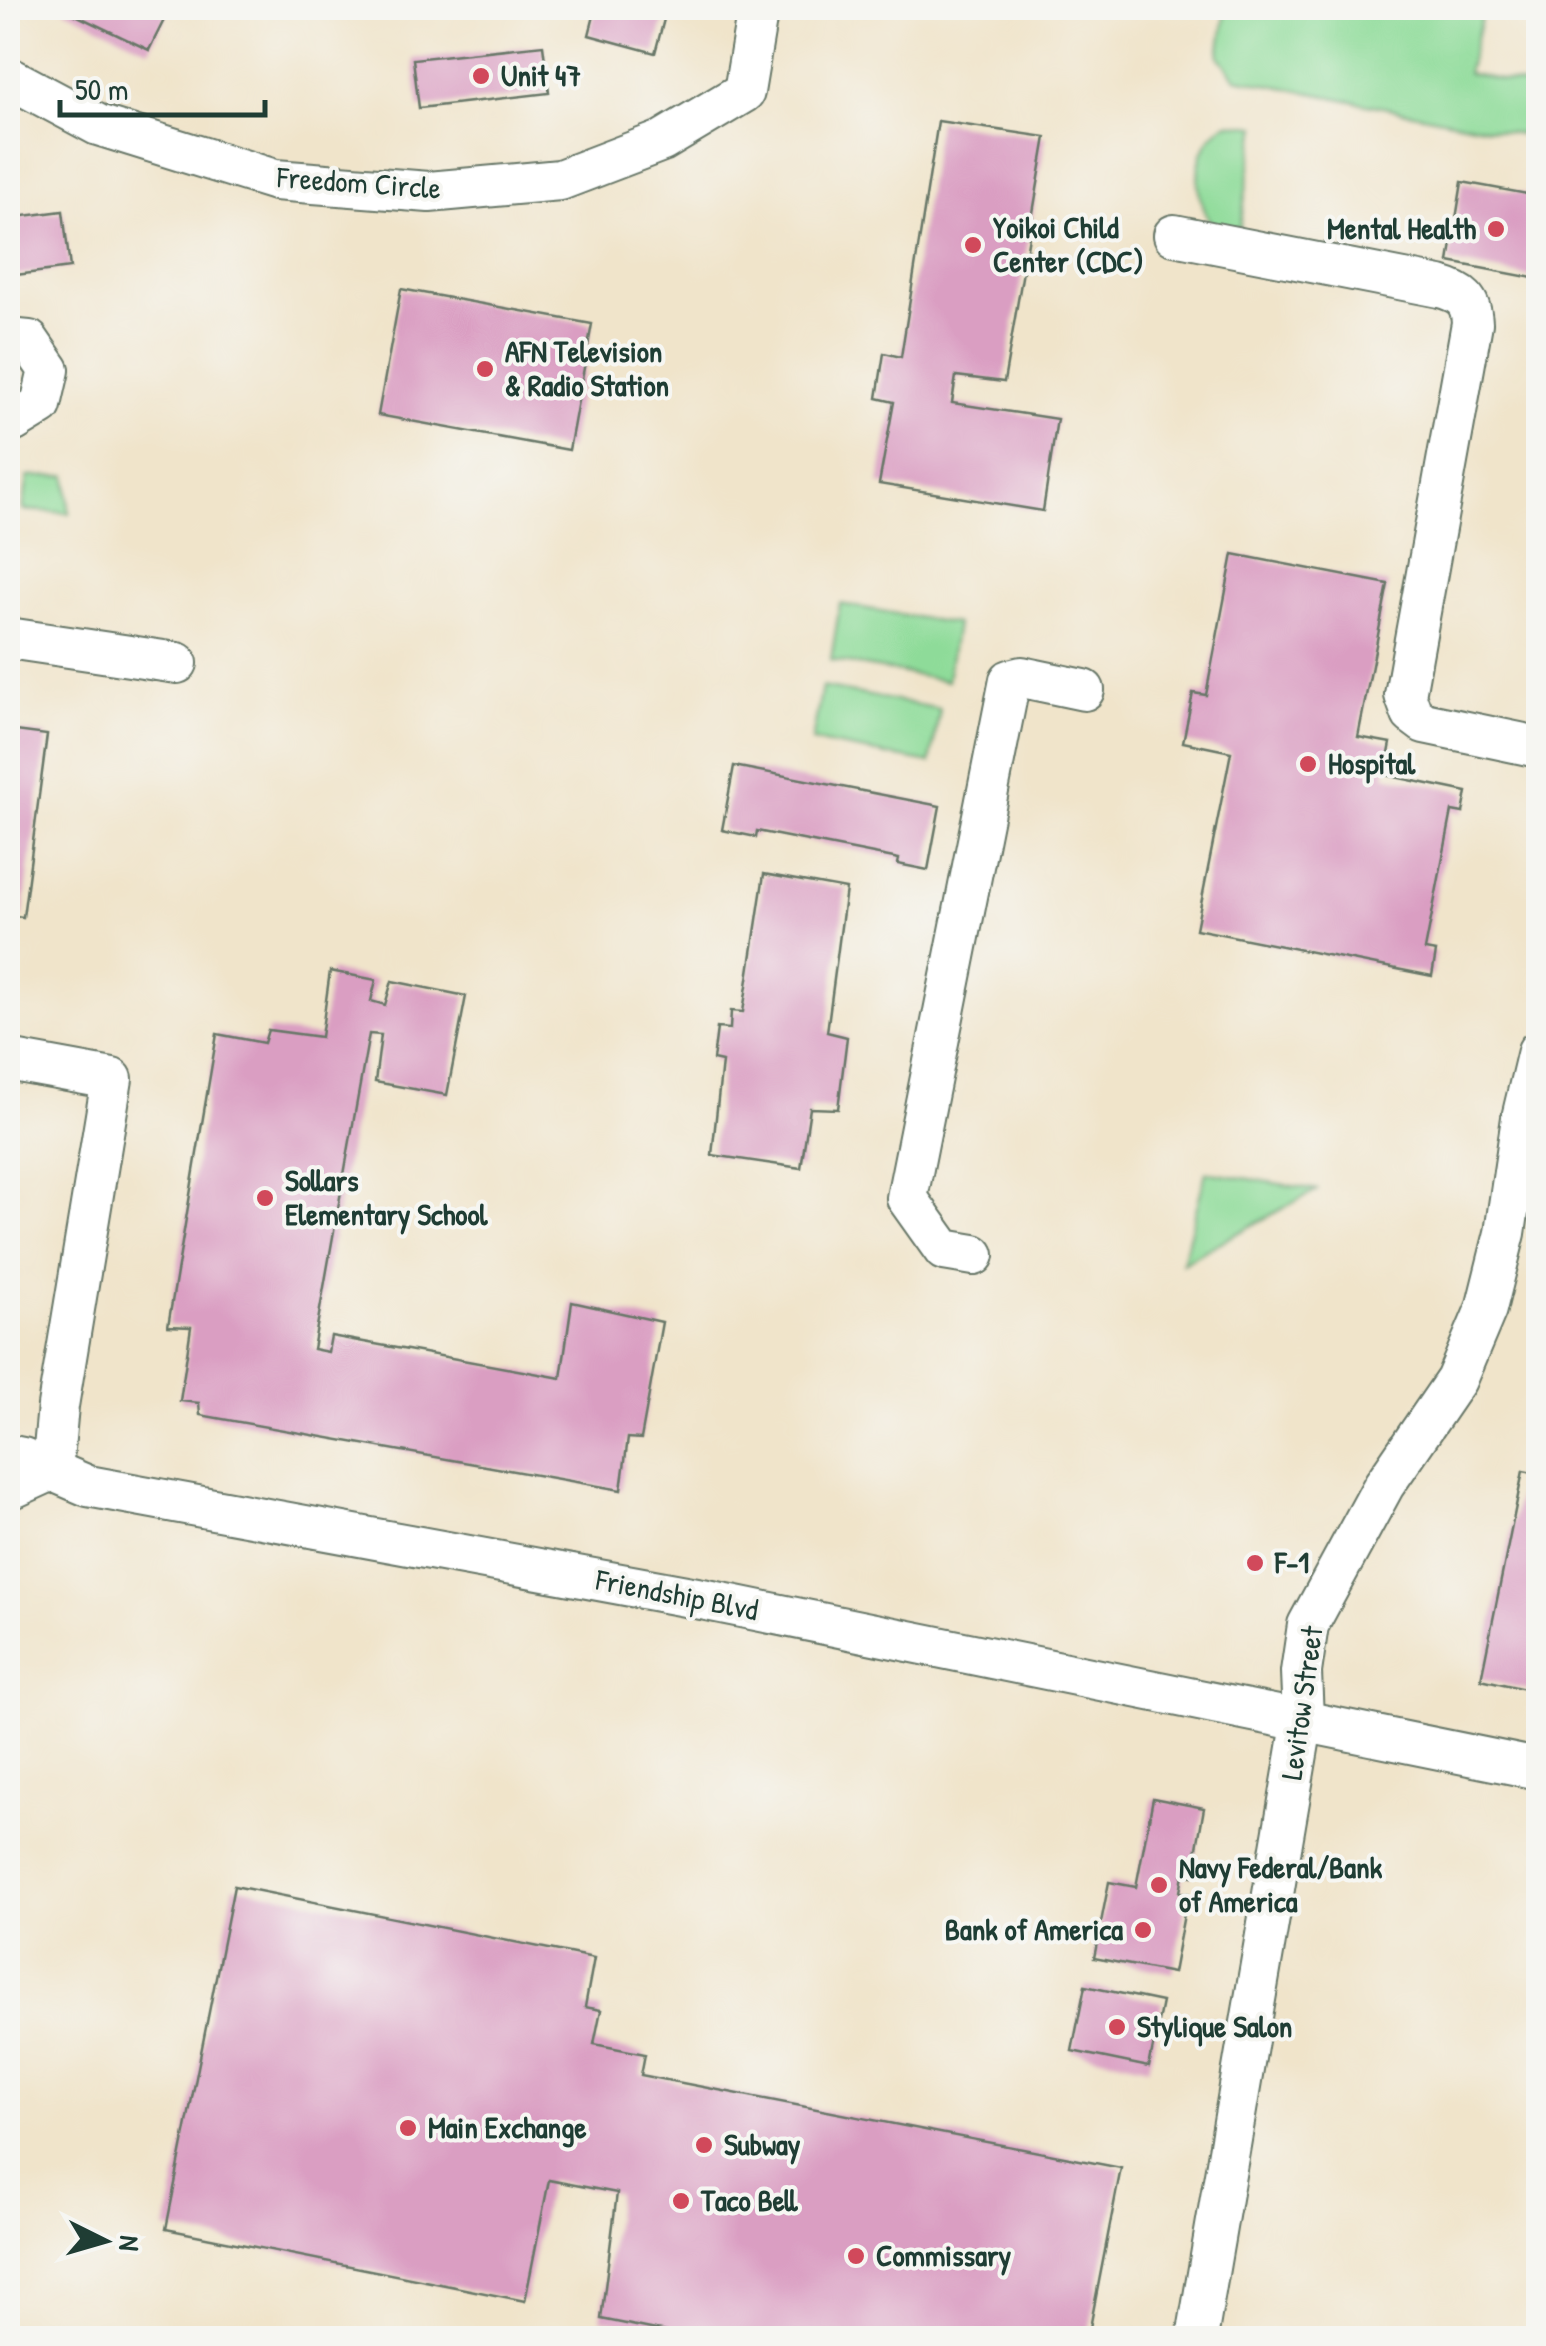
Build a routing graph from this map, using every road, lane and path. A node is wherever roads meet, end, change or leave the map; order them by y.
1 (758, 8) edge
2 (8, 77) edge
3 (1174, 235) dead end
4 (8, 339) edge
5 (8, 422) edge
6 (8, 638) edge
7 (176, 663) dead end
8 (1084, 690) dead end
9 (1538, 747) edge
10 (1538, 1051) edge
11 (8, 1060) edge
12 (974, 1255) dead end
13 (8, 1455) edge
14 (52, 1470) junction
15 (8, 1487) edge
16 (1303, 1720) junction
17 (1538, 1769) edge
18 (1196, 2338) edge

1 - 2 street, Freedom Circle
3 - 9 street
4 - 5 street
6 - 7 street
8 - 12 street
10 - 16 street, Levitow Street
11 - 14 street
13 - 14 street, Friendship Blvd
14 - 15 street
14 - 16 street, Friendship Blvd
16 - 17 street, Friendship Blvd
16 - 18 street, Levitow Street

